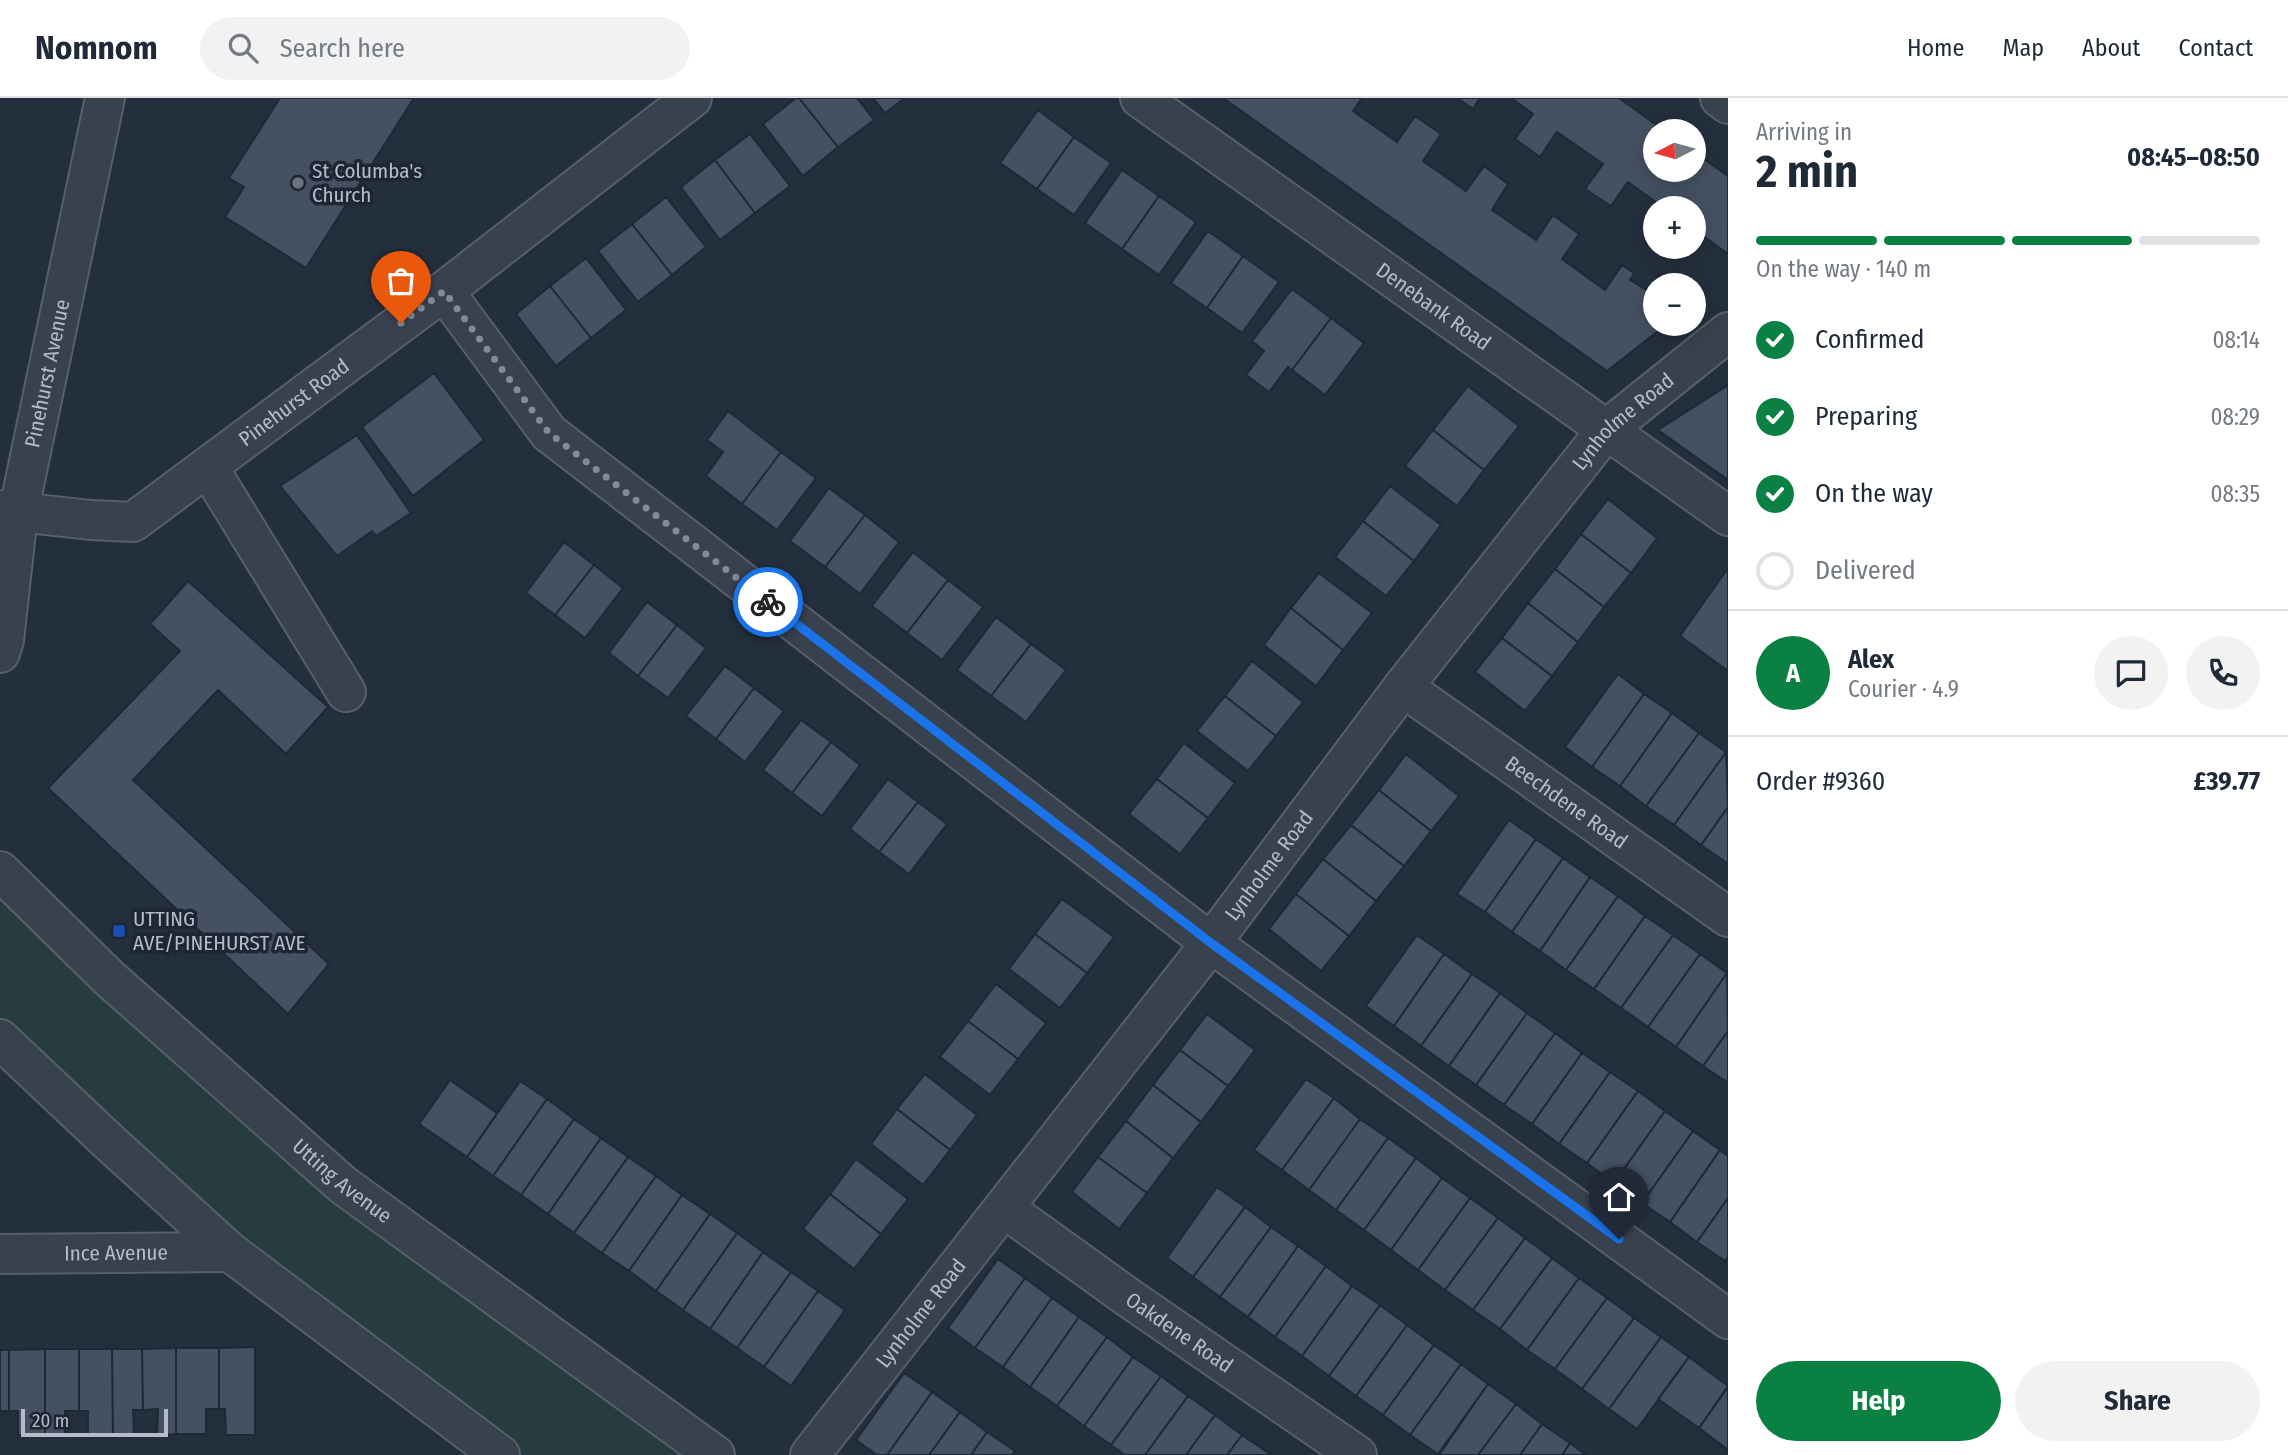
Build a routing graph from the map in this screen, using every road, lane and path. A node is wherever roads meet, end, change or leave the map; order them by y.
1 (105, 98) edge
2 (692, 98) edge
3 (1140, 98) edge
4 (1720, 98) edge
5 (1728, 104) edge
6 (444, 291) junction
7 (1728, 332) edge
8 (1608, 429) junction
9 (208, 467) junction
10 (9, 512) edge
11 (1728, 516) edge
12 (0, 653) edge
13 (1403, 687) junction
14 (346, 692) dead end
15 (0, 871) edge
16 (1728, 917) edge
17 (1211, 943) junction
18 (0, 1039) edge
19 (1004, 1208) junction
20 (230, 1252) junction
21 (0, 1254) edge
22 (1728, 1319) edge
23 (500, 1455) edge
24 (715, 1455) edge
25 (810, 1455) edge
26 (1357, 1455) edge

1 - 10 street, Pinehurst Avenue
2 - 6 street, Pinehurst Road
3 - 8 street, Denebank Road
4 - 5 street
6 - 9 street, Pinehurst Road
6 - 17 street
7 - 8 street, Lynholme Road
8 - 11 street, Denebank Road
8 - 13 street, Lynholme Road
9 - 10 street, Pinehurst Road
9 - 14 street
10 - 12 street, Pinehurst Avenue
13 - 16 street, Beechdene Road
13 - 17 street, Lynholme Road
15 - 24 street, Utting Avenue
17 - 19 street, Lynholme Road
17 - 22 street
18 - 20 street
19 - 25 street, Lynholme Road
19 - 26 street, Oakdene Road
20 - 21 street, Ince Avenue
20 - 23 street

